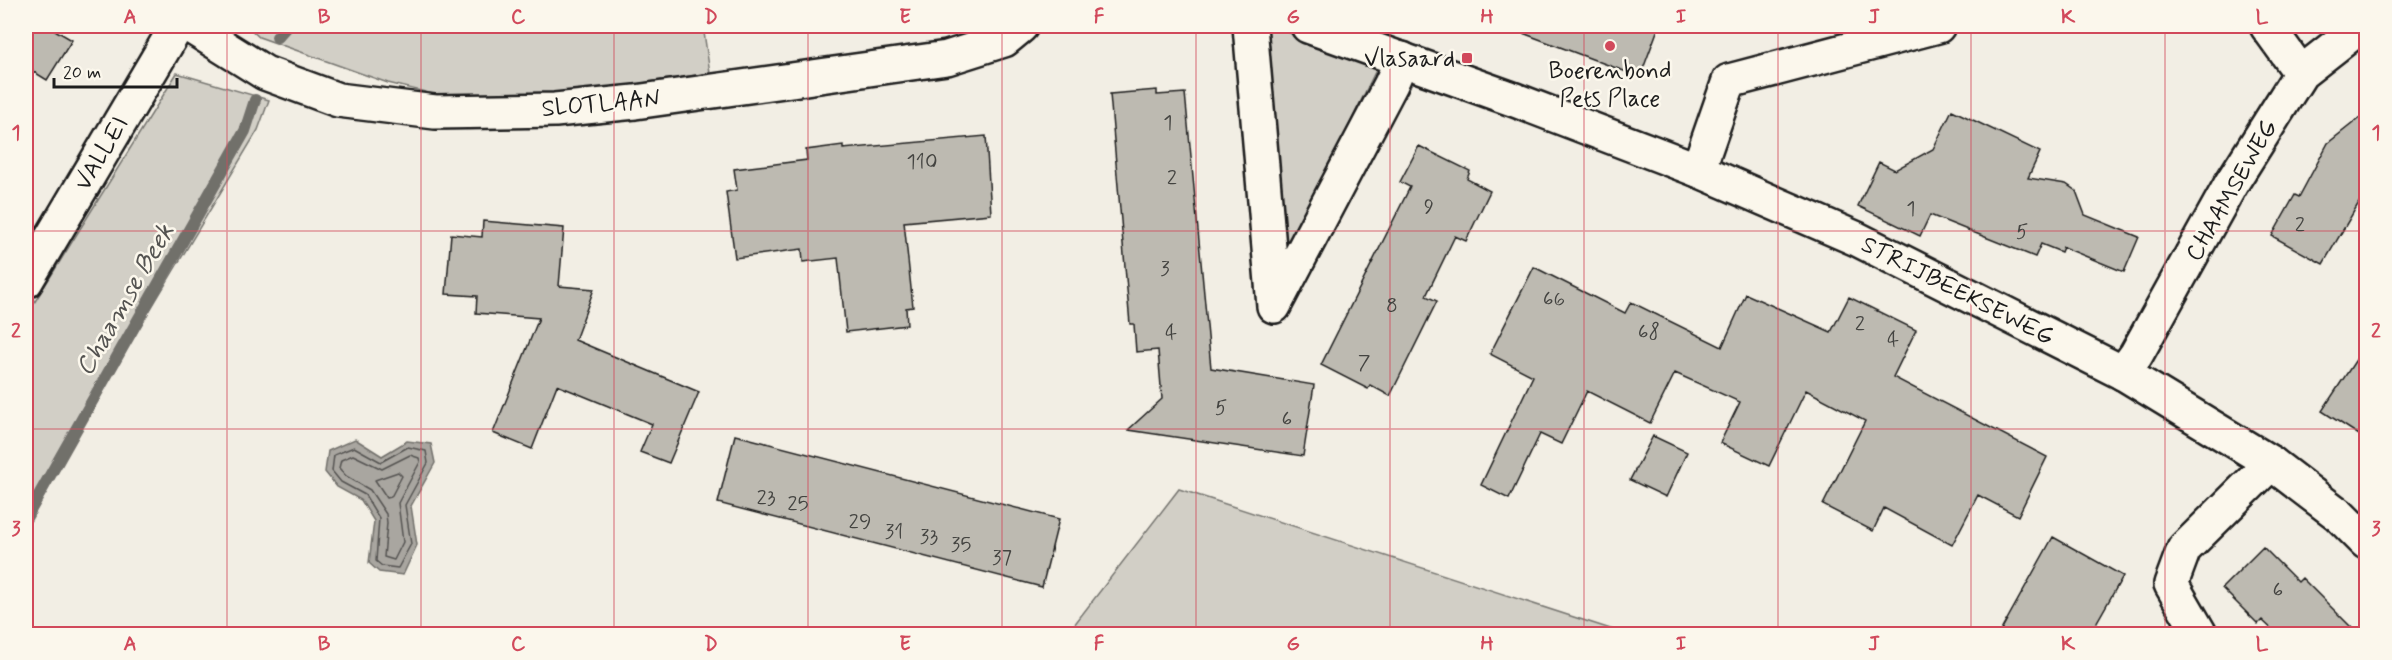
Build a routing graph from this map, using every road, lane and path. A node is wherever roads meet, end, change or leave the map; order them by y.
1 (177, 26) edge
2 (190, 26) edge
3 (1021, 26) edge
4 (1250, 26) edge
5 (1308, 26) edge
6 (1938, 26) edge
7 (2267, 26) edge
8 (2361, 26) edge
9 (1402, 59) junction
10 (2301, 73) junction
11 (1698, 170) junction
12 (26, 281) edge
13 (2123, 374) junction
14 (2271, 463) junction
15 (2367, 542) edge
16 (2200, 634) edge

1 - 12 street, VALLEI
2 - 3 street, SLOTLAAN
4 - 9 street
5 - 9 street, STRIJBEEKSEWEG
6 - 11 street
7 - 10 street
8 - 10 street, CHAAMSEWEG
9 - 11 street, STRIJBEEKSEWEG
10 - 13 street, CHAAMSEWEG
11 - 13 street, STRIJBEEKSEWEG
13 - 14 street, STRIJBEEKSEWEG
14 - 15 street, STRIJBEEKSEWEG
14 - 16 street

